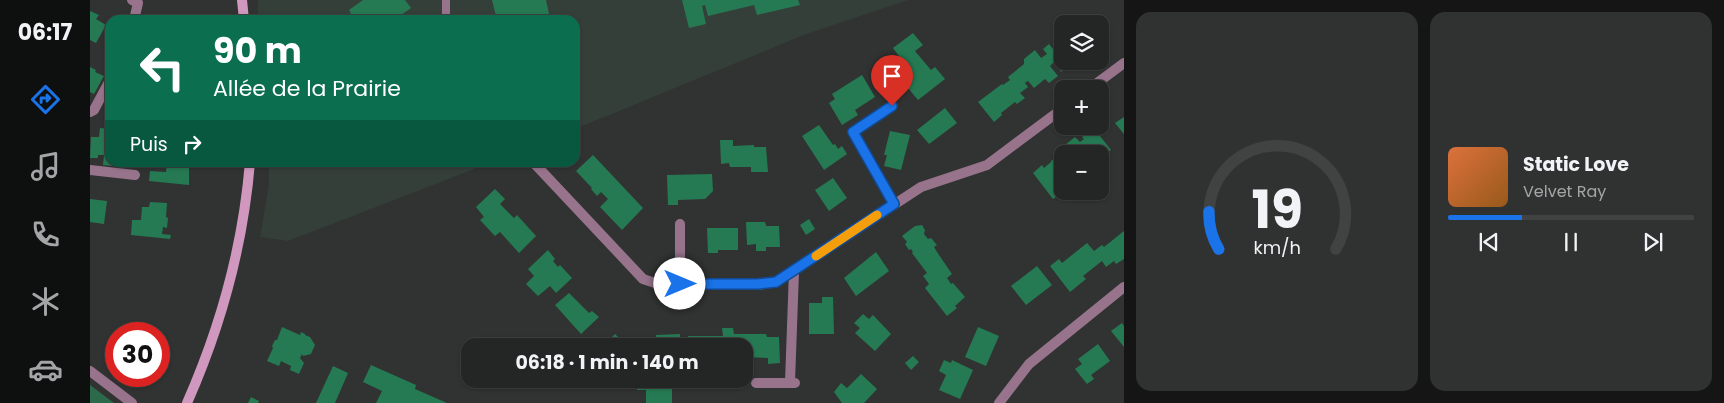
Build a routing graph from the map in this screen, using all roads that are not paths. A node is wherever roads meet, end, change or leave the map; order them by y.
1 (132, 0) edge
2 (242, 0) edge
3 (446, 0) edge
4 (135, 15) edge
5 (244, 15) edge
6 (446, 15) edge
7 (1124, 63) edge
8 (1101, 80) edge
9 (105, 89) edge
10 (892, 106) dead end
11 (90, 112) edge
12 (1054, 115) edge
13 (249, 167) edge
14 (538, 167) edge
15 (90, 170) edge
16 (135, 175) dead end
17 (894, 204) junction
18 (680, 224) dead end
19 (794, 271) junction
20 (680, 284) junction
21 (1124, 287) edge
22 (90, 371) edge
23 (756, 383) dead end
24 (132, 403) edge
25 (187, 403) edge
26 (999, 403) edge

1 - 4 street
2 - 5 main road
3 - 6 lane
7 - 8 street
9 - 11 street
10 - 17 street
12 - 17 street
13 - 25 main road
14 - 20 street
15 - 16 street
17 - 19 street
18 - 20 street
19 - 20 street
19 - 23 street
21 - 26 street
22 - 24 street

